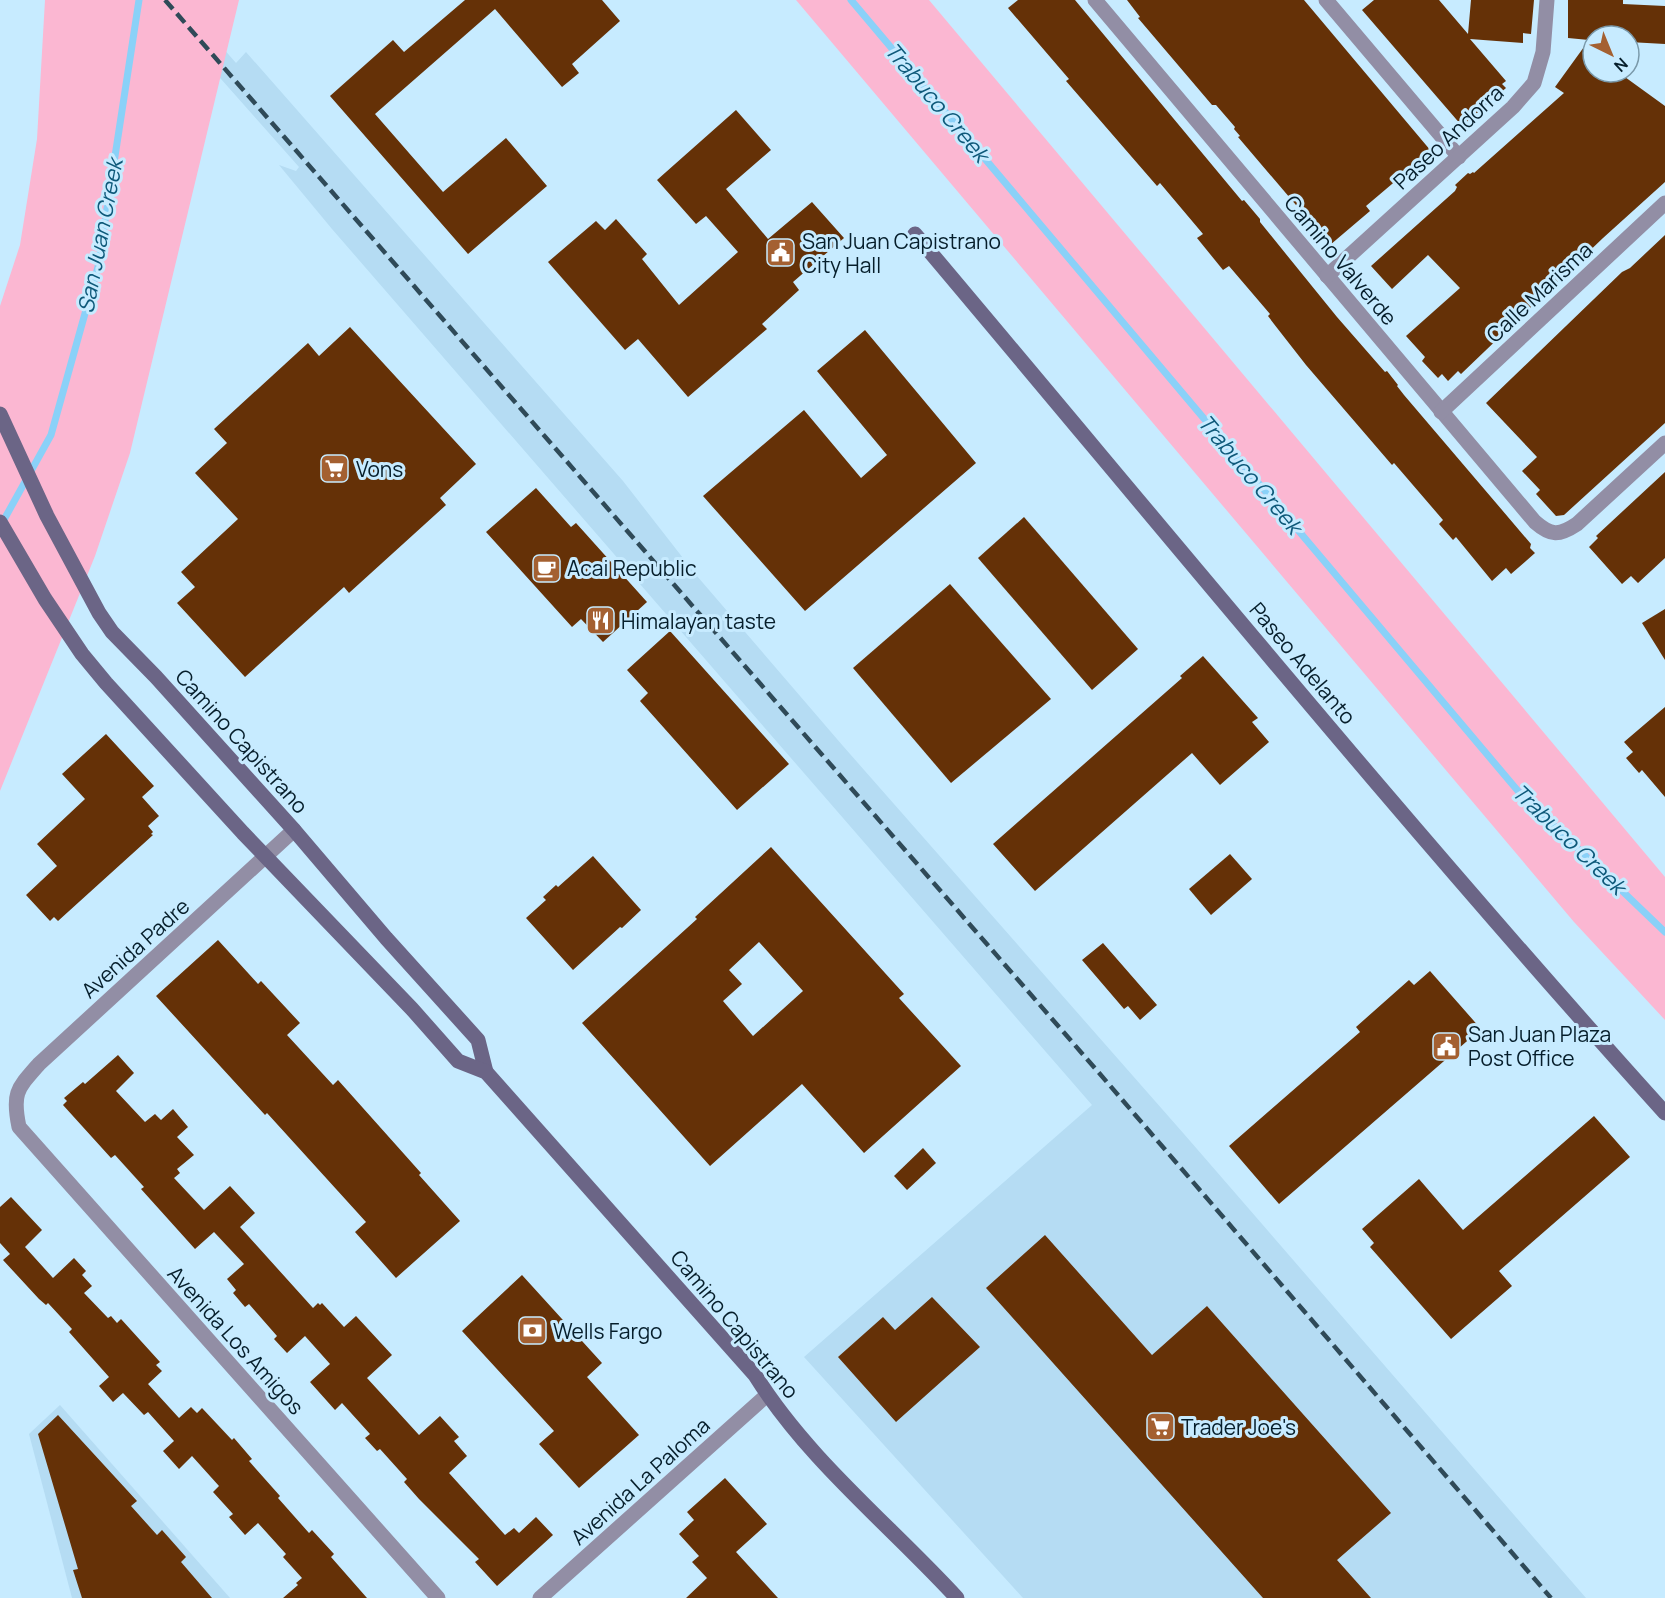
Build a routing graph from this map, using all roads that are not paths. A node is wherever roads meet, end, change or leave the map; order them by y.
1 (1095, 0) edge
2 (1326, 0) edge
3 (1547, 0) edge
4 (1459, 157) junction
5 (1665, 203) edge
6 (915, 234) dead end
7 (1327, 276) junction
8 (1441, 412) junction
9 (0, 414) edge
10 (1665, 443) edge
11 (0, 522) edge
12 (294, 830) junction
13 (266, 857) junction
14 (486, 1072) junction
15 (14, 1103) joint
16 (1665, 1113) edge
17 (767, 1395) junction
18 (438, 1598) edge
19 (540, 1598) edge
20 (957, 1598) edge

1 - 7 street, Camino Valverde
2 - 4 street
3 - 4 street, Paseo Andorra
4 - 7 street, Paseo Andorra
5 - 8 street, Calle Marisma
6 - 16 main road, Paseo Adelanto
7 - 8 street, Camino Valverde
8 - 10 street, Camino Valverde
9 - 12 main road, Camino Capistrano
11 - 13 main road, Camino Capistrano
12 - 13 street, Avenida Padre
12 - 14 main road, Camino Capistrano
13 - 14 main road, Camino Capistrano
13 - 15 street, Avenida Padre
14 - 17 main road, Camino Capistrano
15 - 18 street, Avenida Los Amigos
17 - 19 street, Avenida La Paloma
17 - 20 main road, Camino Capistrano

